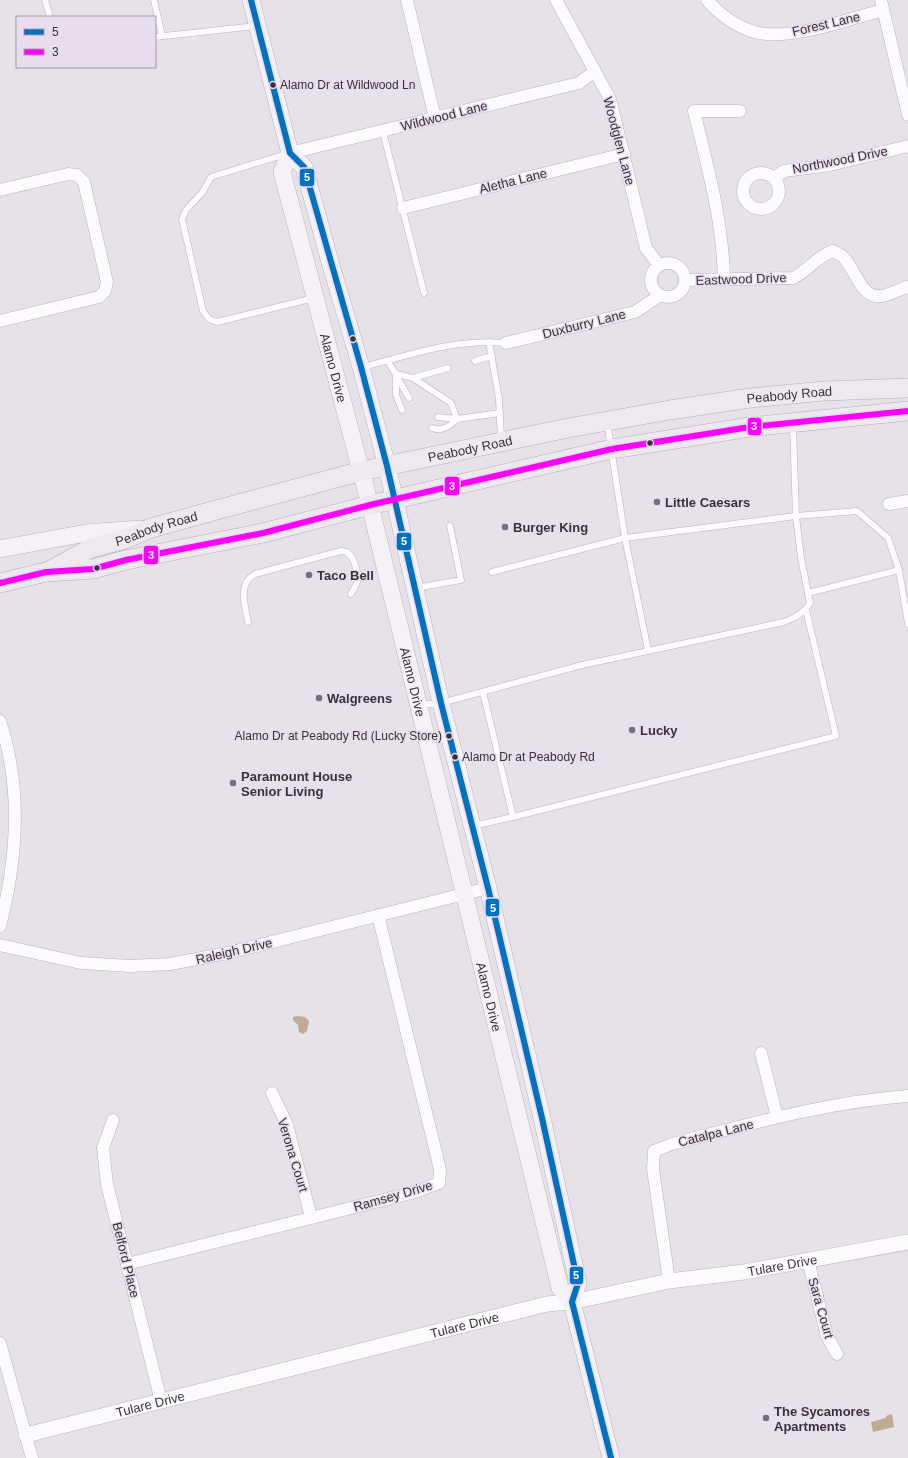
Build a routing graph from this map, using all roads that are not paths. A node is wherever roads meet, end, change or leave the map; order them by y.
1 (45, 0) edge
2 (154, 0) edge
3 (251, 0) edge
4 (407, 0) edge
5 (556, 0) edge
6 (707, 0) edge
7 (882, 5) edge
8 (50, 16) edge
9 (257, 25) junction
10 (162, 36) junction
11 (156, 37) edge
12 (595, 71) junction
13 (740, 110) dead end
14 (908, 115) edge
15 (435, 118) junction
16 (383, 132) junction
17 (908, 146) edge
18 (290, 153) junction
19 (624, 154) junction
20 (774, 178) dead end
21 (0, 190) edge
22 (403, 208) junction
23 (659, 265) junction
24 (686, 280) junction
25 (724, 280) junction
26 (908, 287) edge
27 (424, 293) dead end
28 (659, 296) junction
29 (316, 297) junction
30 (0, 321) edge
31 (489, 342) junction
32 (506, 343) joint
33 (492, 356) junction
34 (388, 360) junction
35 (475, 361) dead end
36 (361, 368) junction
37 (448, 368) dead end
38 (396, 374) junction
39 (413, 378) junction
40 (908, 388) edge
41 (409, 398) dead end
42 (402, 410) dead end
43 (908, 411) edge
44 (500, 414) junction
45 (438, 417) dead end
46 (458, 419) junction
47 (607, 421) junction
48 (792, 422) junction
49 (432, 428) dead end
50 (501, 442) junction
51 (612, 449) junction
52 (387, 466) junction
53 (362, 471) junction
54 (394, 500) junction
55 (908, 501) edge
56 (889, 504) dead end
57 (370, 505) junction
58 (796, 516) junction
59 (450, 526) dead end
60 (151, 528) junction
61 (625, 538) junction
62 (0, 550) edge
63 (900, 570) junction
64 (46, 572) junction
65 (492, 572) dead end
66 (0, 583) edge
67 (414, 588) junction
68 (351, 594) dead end
69 (808, 594) junction
70 (806, 610) junction
71 (248, 622) dead end
72 (908, 624) edge
73 (648, 650) junction
74 (483, 692) junction
75 (441, 703) junction
76 (418, 705) junction
77 (0, 721) edge
78 (513, 816) junction
79 (472, 826) junction
80 (488, 888) junction
81 (464, 894) junction
82 (378, 915) junction
83 (0, 926) edge
84 (0, 945) edge
85 (761, 1053) dead end
86 (272, 1094) dead end
87 (908, 1096) edge
88 (777, 1117) junction
89 (113, 1120) dead end
90 (311, 1217) junction
91 (908, 1242) edge
92 (808, 1260) junction
93 (127, 1264) junction
94 (669, 1281) junction
95 (572, 1302) junction
96 (0, 1343) edge
97 (837, 1354) dead end
98 (161, 1401) junction
99 (26, 1435) junction
100 (32, 1458) edge
101 (610, 1458) edge

1 - 8 lane
2 - 10 lane
3 - 9 main road
4 - 15 street
5 - 12 street, Woodglen Lane
6 - 7 street, Forest Lane
7 - 14 street
9 - 10 lane
9 - 18 main road
10 - 11 lane
12 - 15 street, Wildwood Lane
12 - 19 street, Woodglen Lane
13 - 25 street
15 - 16 street, Wildwood Lane
16 - 18 street, Wildwood Lane
16 - 22 lane
17 - 20 street, Northwood Drive
18 - 29 main road, Alamo Drive
18 - 29 lane
18 - 36 main road, Alamo Drive
19 - 22 street, Aletha Lane
19 - 23 street, Woodglen Lane
21 - 30 street
22 - 27 lane
23 - 24 street
23 - 28 street
24 - 25 street, Eastwood Drive
24 - 28 street
25 - 26 street, Eastwood Drive
28 - 32 street, Duxburry Lane
29 - 53 main road, Alamo Drive
31 - 32 lane
31 - 33 lane
31 - 34 lane
33 - 35 lane
33 - 44 lane
34 - 36 lane
34 - 38 lane
36 - 52 main road, Alamo Drive
37 - 39 lane
38 - 39 lane
38 - 41 lane
38 - 42 lane
39 - 46 lane
40 - 47 main road, Peabody Road
43 - 48 main road, Peabody Road
44 - 46 lane
44 - 50 lane
45 - 46 lane
46 - 49 lane
47 - 50 main road, Peabody Road
47 - 51 lane
48 - 51 main road, Peabody Road
48 - 58 lane
50 - 52 main road, Peabody Road
51 - 54 main road, Peabody Road
51 - 61 lane
52 - 53 main road, Peabody Road
52 - 54 main road, Alamo Drive
53 - 57 main road, Alamo Drive
53 - 60 main road, Peabody Road
54 - 57 main road, Peabody Road
54 - 67 main road, Alamo Drive
55 - 56 street
57 - 64 main road, Peabody Road
57 - 76 main road, Alamo Drive
58 - 61 lane
58 - 63 lane
58 - 69 lane
59 - 67 lane
60 - 62 main road
60 - 64 main road, Peabody Road
61 - 65 lane
61 - 73 lane
63 - 69 lane
63 - 72 lane
64 - 66 main road, Peabody Road
67 - 75 main road, Alamo Drive
68 - 71 lane
69 - 70 lane
70 - 73 lane
70 - 78 lane
73 - 74 lane
74 - 75 lane
74 - 78 lane
75 - 76 lane
75 - 79 main road, Alamo Drive
76 - 81 main road, Alamo Drive
77 - 83 street
78 - 79 lane
79 - 80 main road, Alamo Drive
80 - 81 street, Raleigh Drive
80 - 95 main road, Alamo Drive
81 - 82 street, Raleigh Drive
81 - 95 main road, Alamo Drive
82 - 84 street, Raleigh Drive
82 - 90 street, Ramsey Drive
85 - 88 street
86 - 90 street, Verona Court
87 - 88 street, Catalpa Lane
88 - 94 street, Catalpa Lane
89 - 93 street, Belford Place
90 - 93 street, Ramsey Drive
91 - 92 street, Tulare Drive
92 - 94 street, Tulare Drive
92 - 97 street, Sara Court
93 - 98 street, Belford Place
94 - 95 street, Tulare Drive
95 - 98 street, Tulare Drive
95 - 101 main road, Alamo Drive
96 - 99 street
98 - 99 street, Tulare Drive
99 - 100 street

